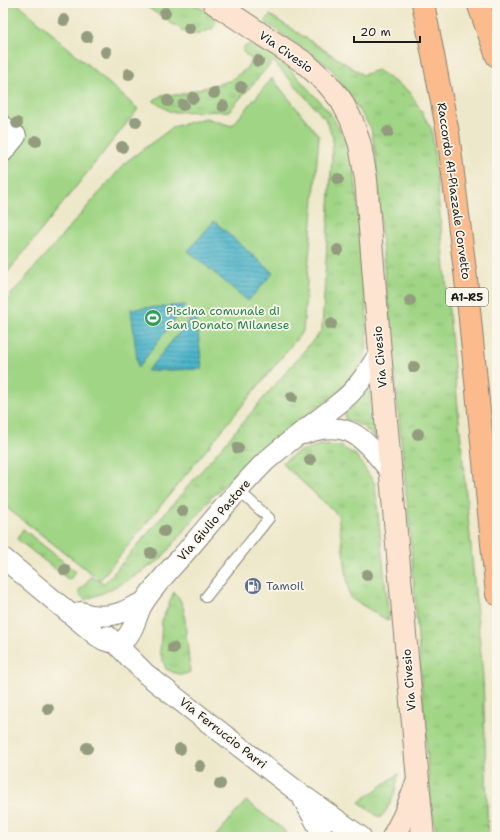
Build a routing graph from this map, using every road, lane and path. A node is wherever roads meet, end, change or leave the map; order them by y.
1 (214, 3) edge
2 (423, 3) edge
3 (478, 3) edge
4 (497, 56) edge
5 (3, 126) edge
6 (3, 152) edge
7 (380, 352) junction
8 (289, 440) junction
9 (390, 471) junction
10 (239, 491) junction
11 (3, 546) edge
12 (3, 558) edge
13 (3, 570) edge
14 (497, 594) edge
15 (206, 597) dead end
16 (143, 603) junction
17 (81, 612) junction
18 (122, 612) junction
19 (108, 643) junction
20 (418, 778) junction
21 (298, 792) junction
22 (310, 837) edge
23 (324, 837) edge
24 (361, 837) edge
25 (393, 837) edge
26 (423, 837) edge

1 - 7 street, Via Civesio
2 - 14 highway, Raccordo A1-Piazzale Corvetto / A1-R5
3 - 4 highway
5 - 6 street
7 - 8 street, Via Giulio Pastore
7 - 9 street, Via Civesio
8 - 9 street, Via Giulio Pastore
8 - 10 street, Via Giulio Pastore
9 - 20 street, Via Civesio
10 - 15 lane
10 - 16 street, Via Giulio Pastore
11 - 17 street, Via Ferruccio Parri
12 - 19 street, Via Ferruccio Parri
13 - 19 street, Via Ferruccio Parri
16 - 18 street, Via Giulio Pastore
16 - 19 street, Via Giulio Pastore
17 - 18 street, Via Giulio Pastore
17 - 19 street, Via Ferruccio Parri
18 - 19 street, Via Giulio Pastore
19 - 21 street, Via Ferruccio Parri
20 - 25 street, Via Civesio
20 - 26 street, Via Civesio
21 - 22 street
21 - 23 street, Via Ferruccio Parri
21 - 24 street, Via Ferruccio Parri

